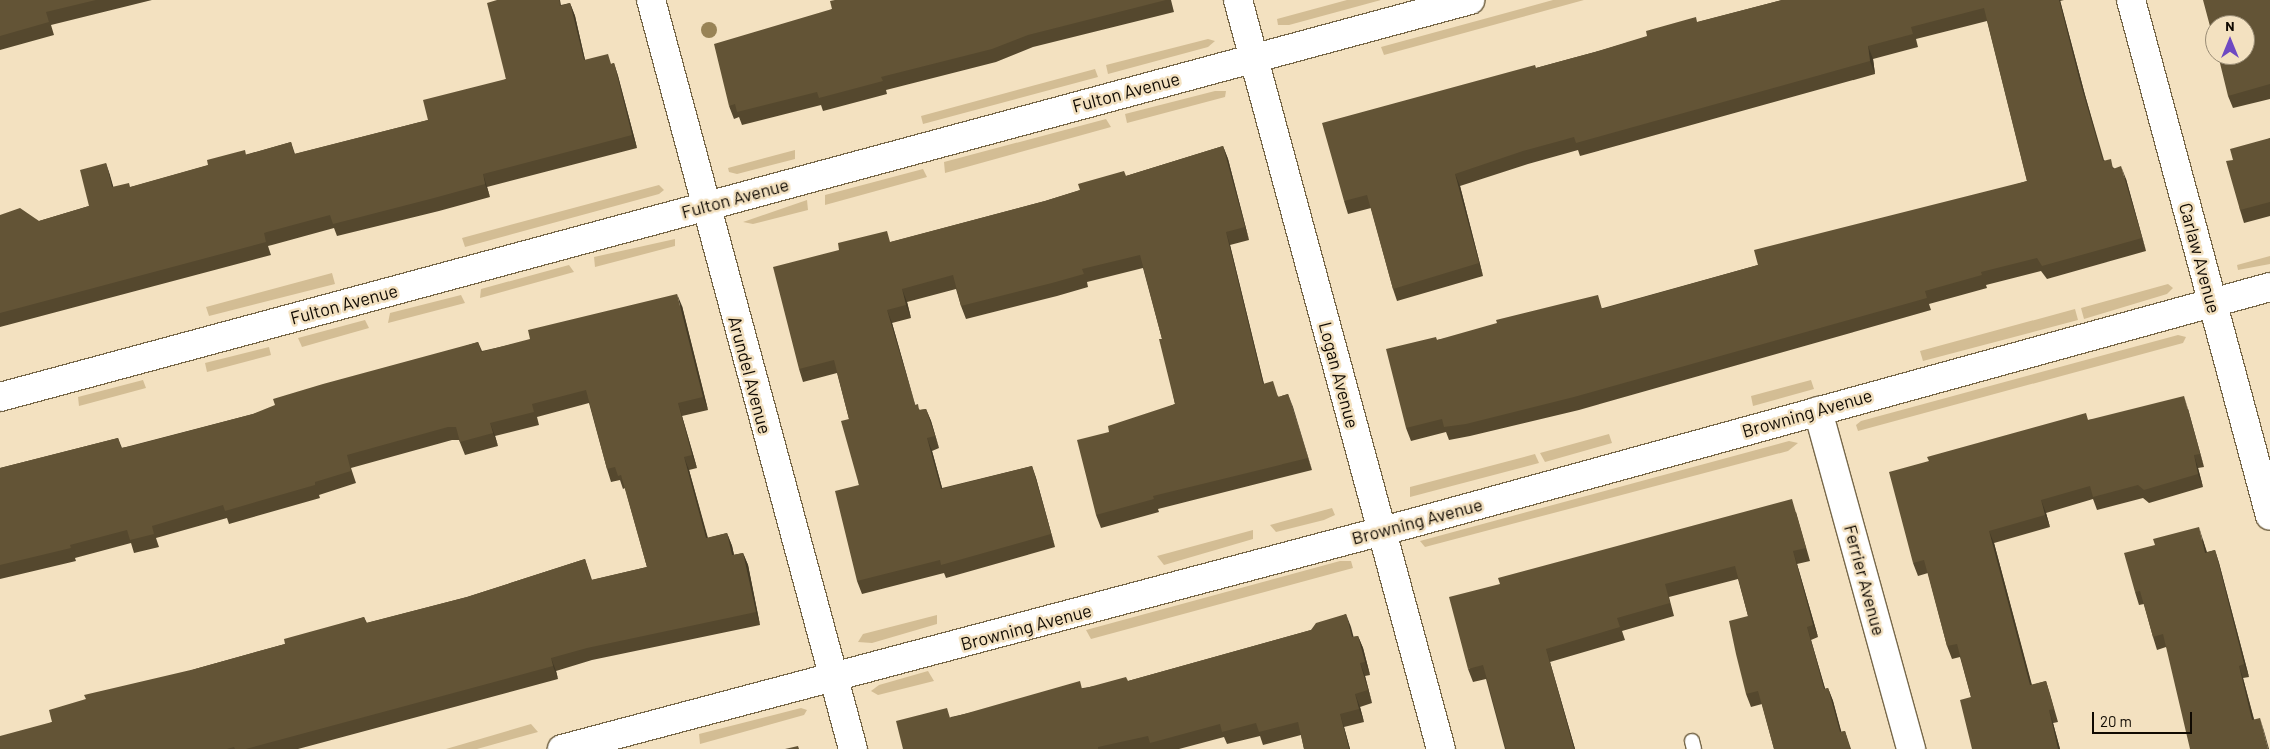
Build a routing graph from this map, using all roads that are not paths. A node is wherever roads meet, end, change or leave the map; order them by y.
1 (651, 0) edge
2 (1238, 0) edge
3 (1470, 0) edge
4 (2132, 0) edge
5 (1253, 58) junction
6 (705, 206) junction
7 (2270, 287) edge
8 (2211, 302) junction
9 (0, 397) edge
10 (1818, 411) junction
11 (2270, 516) edge
12 (1382, 531) junction
13 (833, 679) junction
14 (562, 749) edge
15 (853, 749) edge
16 (1441, 749) edge
17 (1911, 749) edge

1 - 6 street, Arundel Avenue
2 - 5 street, Logan Avenue
3 - 5 street, Fulton Avenue
4 - 8 street, Carlaw Avenue
5 - 6 street, Fulton Avenue
5 - 12 street, Logan Avenue
6 - 9 street, Fulton Avenue
6 - 13 street, Arundel Avenue
7 - 8 street, Browning Avenue
8 - 10 street, Browning Avenue
8 - 11 street, Carlaw Avenue
10 - 12 street, Browning Avenue
10 - 17 street, Ferrier Avenue
12 - 13 street, Browning Avenue
12 - 16 street, Logan Avenue
13 - 14 street, Browning Avenue
13 - 15 street, Arundel Avenue

